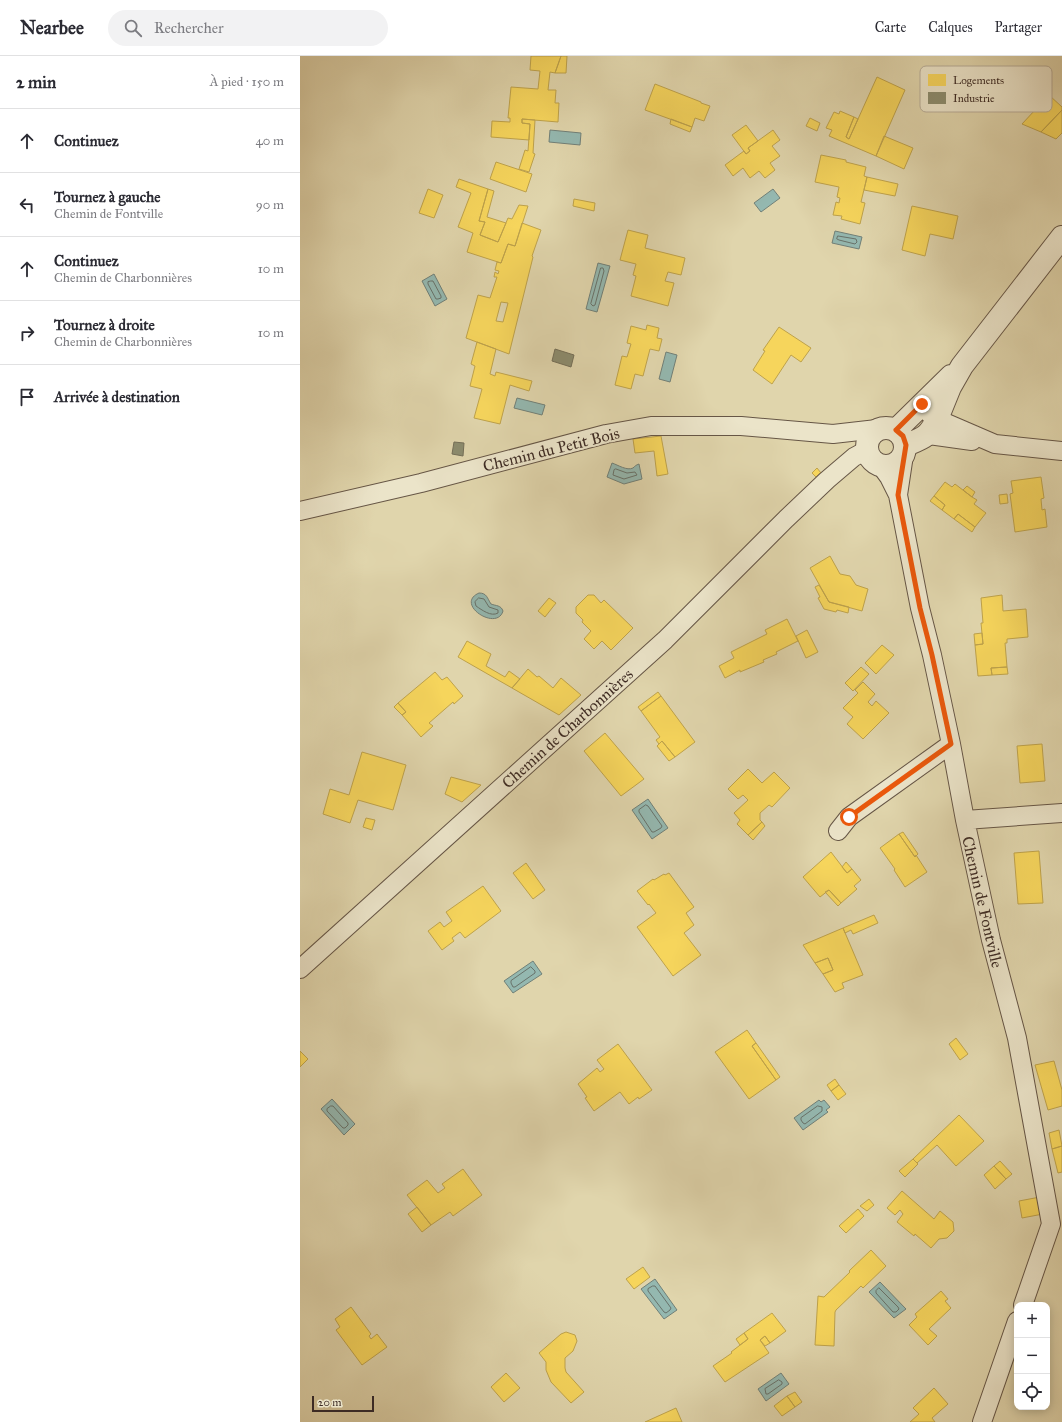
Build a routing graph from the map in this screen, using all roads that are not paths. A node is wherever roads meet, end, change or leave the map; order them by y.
1 (1062, 237) edge
2 (929, 419) junction
3 (883, 448) junction
4 (1062, 451) edge
5 (898, 495) junction
6 (300, 511) edge
7 (951, 744) junction
8 (1062, 813) edge
9 (965, 820) junction
10 (838, 831) dead end
11 (300, 970) edge
12 (1024, 1302) edge
13 (1014, 1330) edge
14 (982, 1422) edge

1 - 2 street, Chemin de Charbonnières
2 - 3 street, Chemin de Charbonnières
2 - 3 street, Chemin de Charbonnières
2 - 4 street
3 - 5 street, Chemin de Fontville
3 - 5 street, Chemin de Fontville
3 - 6 street, Chemin du Petit Bois
3 - 11 street, Chemin de Charbonnières
5 - 7 street, Chemin de Fontville
7 - 9 street, Chemin de Fontville
7 - 10 street
8 - 9 street
9 - 12 street, Chemin de Fontville
13 - 14 street

